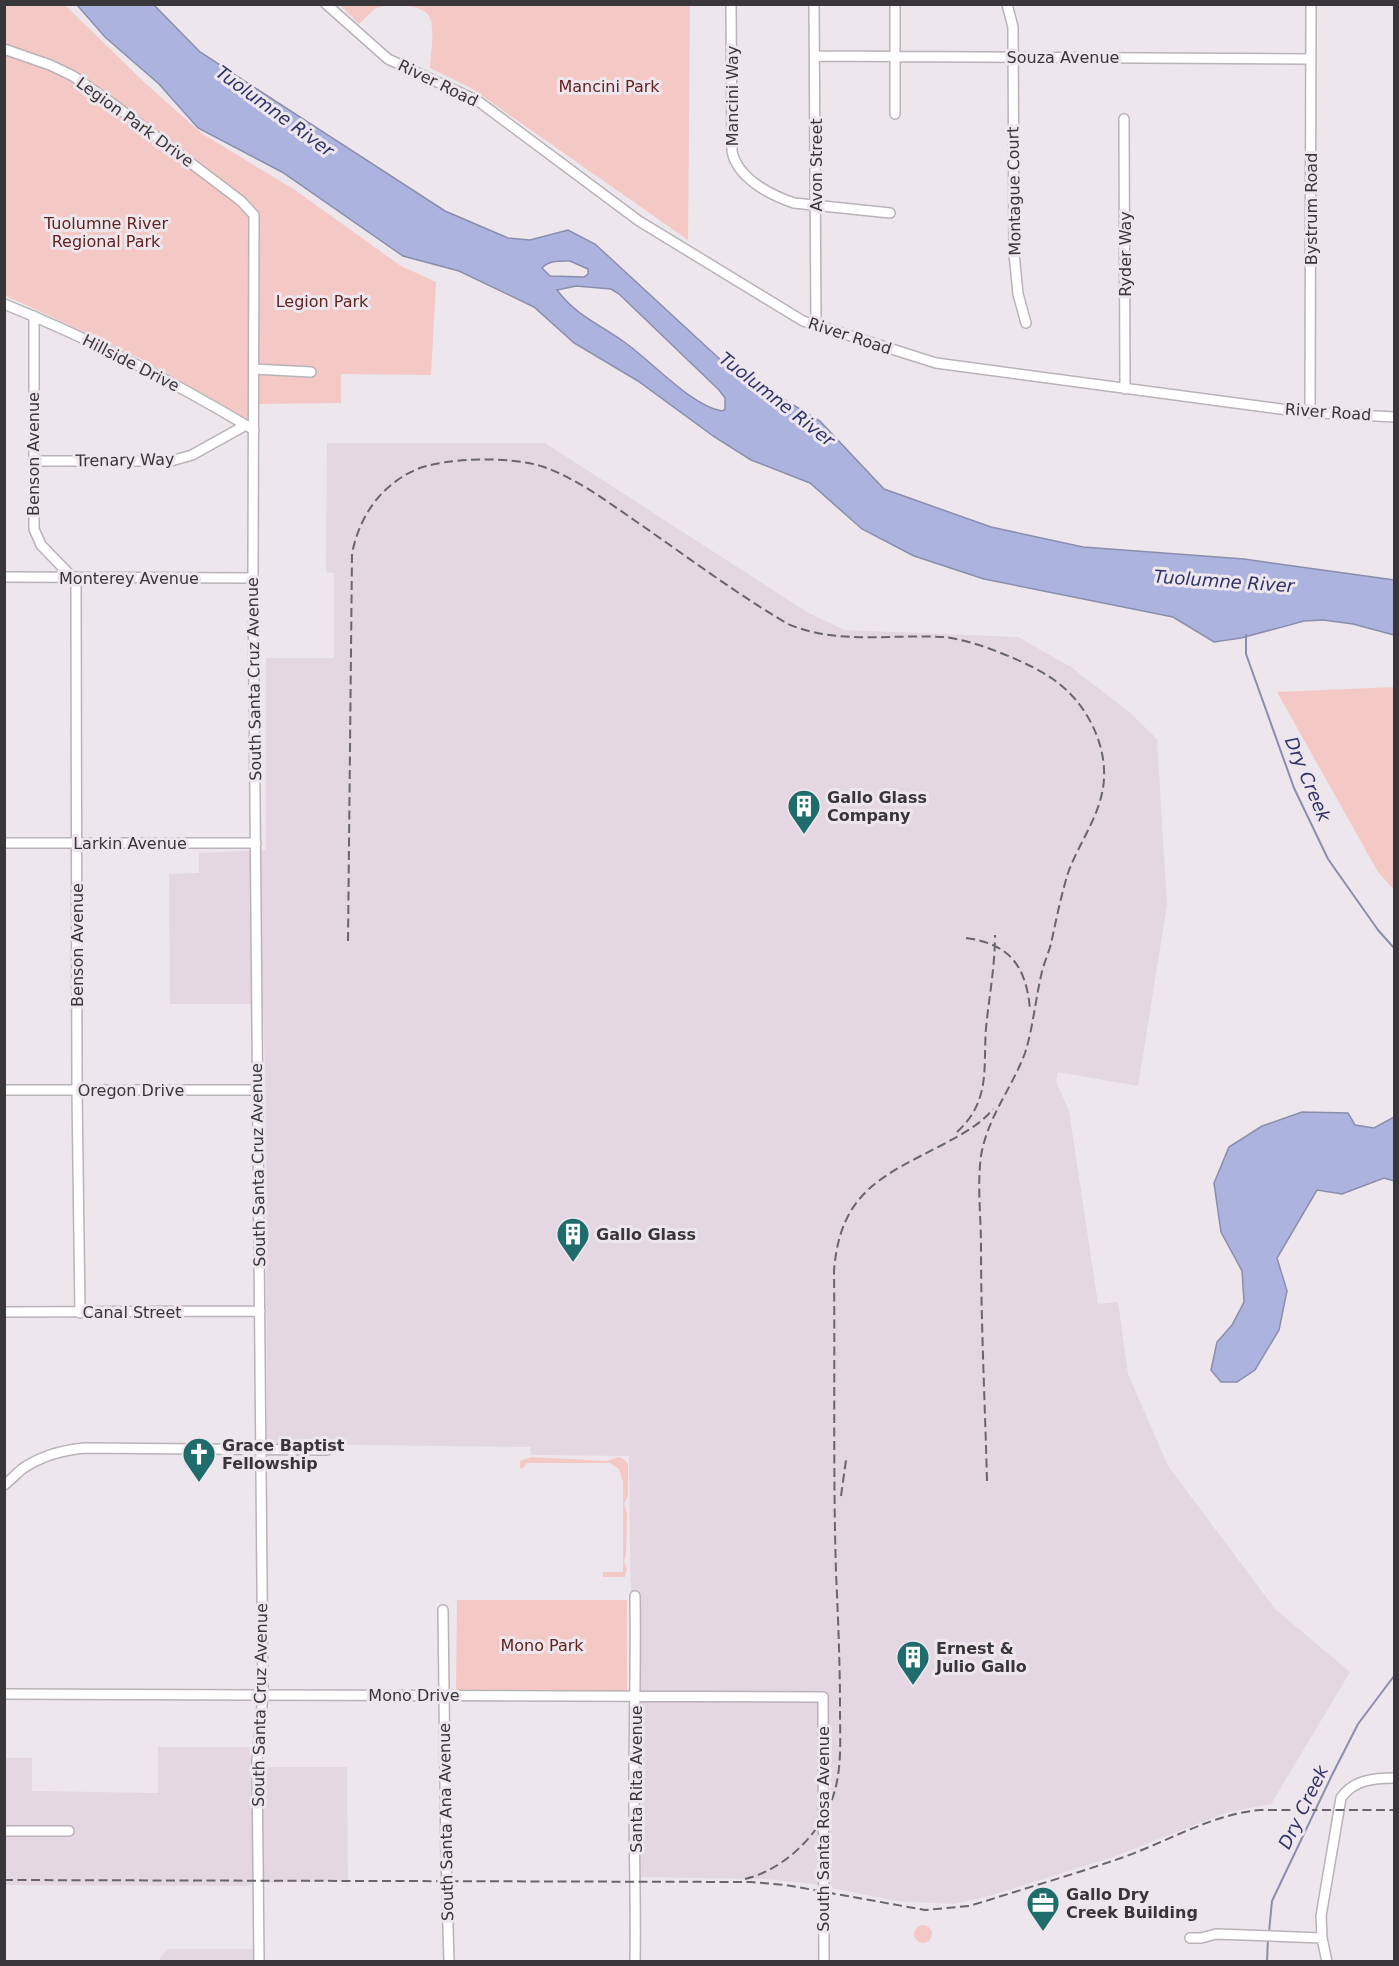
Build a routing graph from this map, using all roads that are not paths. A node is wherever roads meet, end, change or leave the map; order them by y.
1 (326, 4) edge
2 (731, 4) edge
3 (814, 4) edge
4 (895, 4) edge
5 (1007, 4) edge
6 (1311, 4) edge
7 (4, 49) edge
8 (816, 56) junction
9 (895, 57) junction
10 (1013, 57) junction
11 (1311, 59) junction
12 (895, 114) dead end
13 (1124, 119) dead end
14 (816, 205) junction
15 (890, 213) dead end
16 (254, 215) joint
17 (4, 304) edge
18 (34, 316) junction
19 (1026, 323) dead end
20 (816, 325) junction
21 (254, 369) junction
22 (311, 372) dead end
23 (1125, 389) junction
24 (1310, 413) junction
25 (1395, 417) edge
26 (250, 428) junction
27 (33, 461) junction
28 (4, 577) edge
29 (74, 577) junction
30 (253, 578) junction
31 (4, 843) edge
32 (77, 843) junction
33 (256, 843) junction
34 (4, 1090) edge
35 (257, 1090) junction
36 (77, 1091) junction
37 (260, 1311) junction
38 (4, 1312) edge
39 (80, 1313) junction
40 (261, 1449) junction
41 (327, 1450) dead end
42 (4, 1485) edge
43 (635, 1596) dead end
44 (443, 1610) dead end
45 (4, 1694) edge
46 (263, 1694) junction
47 (444, 1695) junction
48 (636, 1696) junction
49 (823, 1697) joint
50 (1395, 1778) edge
51 (4, 1831) edge
52 (69, 1831) dead end
53 (1190, 1938) dead end
54 (1322, 1938) junction
55 (259, 1962) edge
56 (449, 1962) edge
57 (635, 1962) edge
58 (824, 1962) edge
59 (1327, 1962) edge

1 - 20 street, River Road
2 - 14 street, Mancini Way
3 - 8 street, Avon Street
4 - 9 street
5 - 10 street, Montague Court
6 - 11 street, Bystrum Road
7 - 16 street, Legion Park Drive
8 - 9 street, Souza Avenue
8 - 14 street, Avon Street
9 - 10 street, Souza Avenue
9 - 12 street
10 - 11 street, Souza Avenue
10 - 19 street, Montague Court
11 - 24 street, Bystrum Road
13 - 23 street, Ryder Way
14 - 15 street, Mancini Way
14 - 20 street, Avon Street
16 - 21 street, South Santa Cruz Avenue
17 - 18 street, Hillside Drive
18 - 26 street, Hillside Drive
18 - 27 street, Benson Avenue
20 - 23 street, River Road
21 - 22 street
21 - 26 street, South Santa Cruz Avenue
23 - 24 street, River Road
24 - 25 street, River Road
26 - 27 street, Trenary Way
26 - 30 street, South Santa Cruz Avenue
27 - 29 street, Benson Avenue
28 - 29 street, Monterey Avenue
29 - 30 street, Monterey Avenue
29 - 32 street, Benson Avenue
30 - 33 street, South Santa Cruz Avenue
31 - 32 street, Larkin Avenue
32 - 33 street, Larkin Avenue
32 - 36 street, Benson Avenue
33 - 35 street, South Santa Cruz Avenue
34 - 36 street, Oregon Drive
35 - 36 street, Oregon Drive
35 - 37 street, South Santa Cruz Avenue
36 - 39 street, Benson Avenue
37 - 39 street, Canal Street
37 - 40 street, South Santa Cruz Avenue
38 - 39 street, Canal Street
40 - 41 street
40 - 42 street
40 - 46 street, South Santa Cruz Avenue
43 - 48 street, Santa Rita Avenue
44 - 47 street, South Santa Ana Avenue
45 - 46 street, Mono Drive
46 - 47 street, Mono Drive
46 - 55 street, South Santa Cruz Avenue
47 - 48 street, Mono Drive
47 - 56 street, South Santa Ana Avenue
48 - 49 street, Mono Drive
48 - 57 street, Santa Rita Avenue
49 - 58 street, South Santa Rosa Avenue
50 - 54 street
51 - 52 street
53 - 54 street
54 - 59 street

